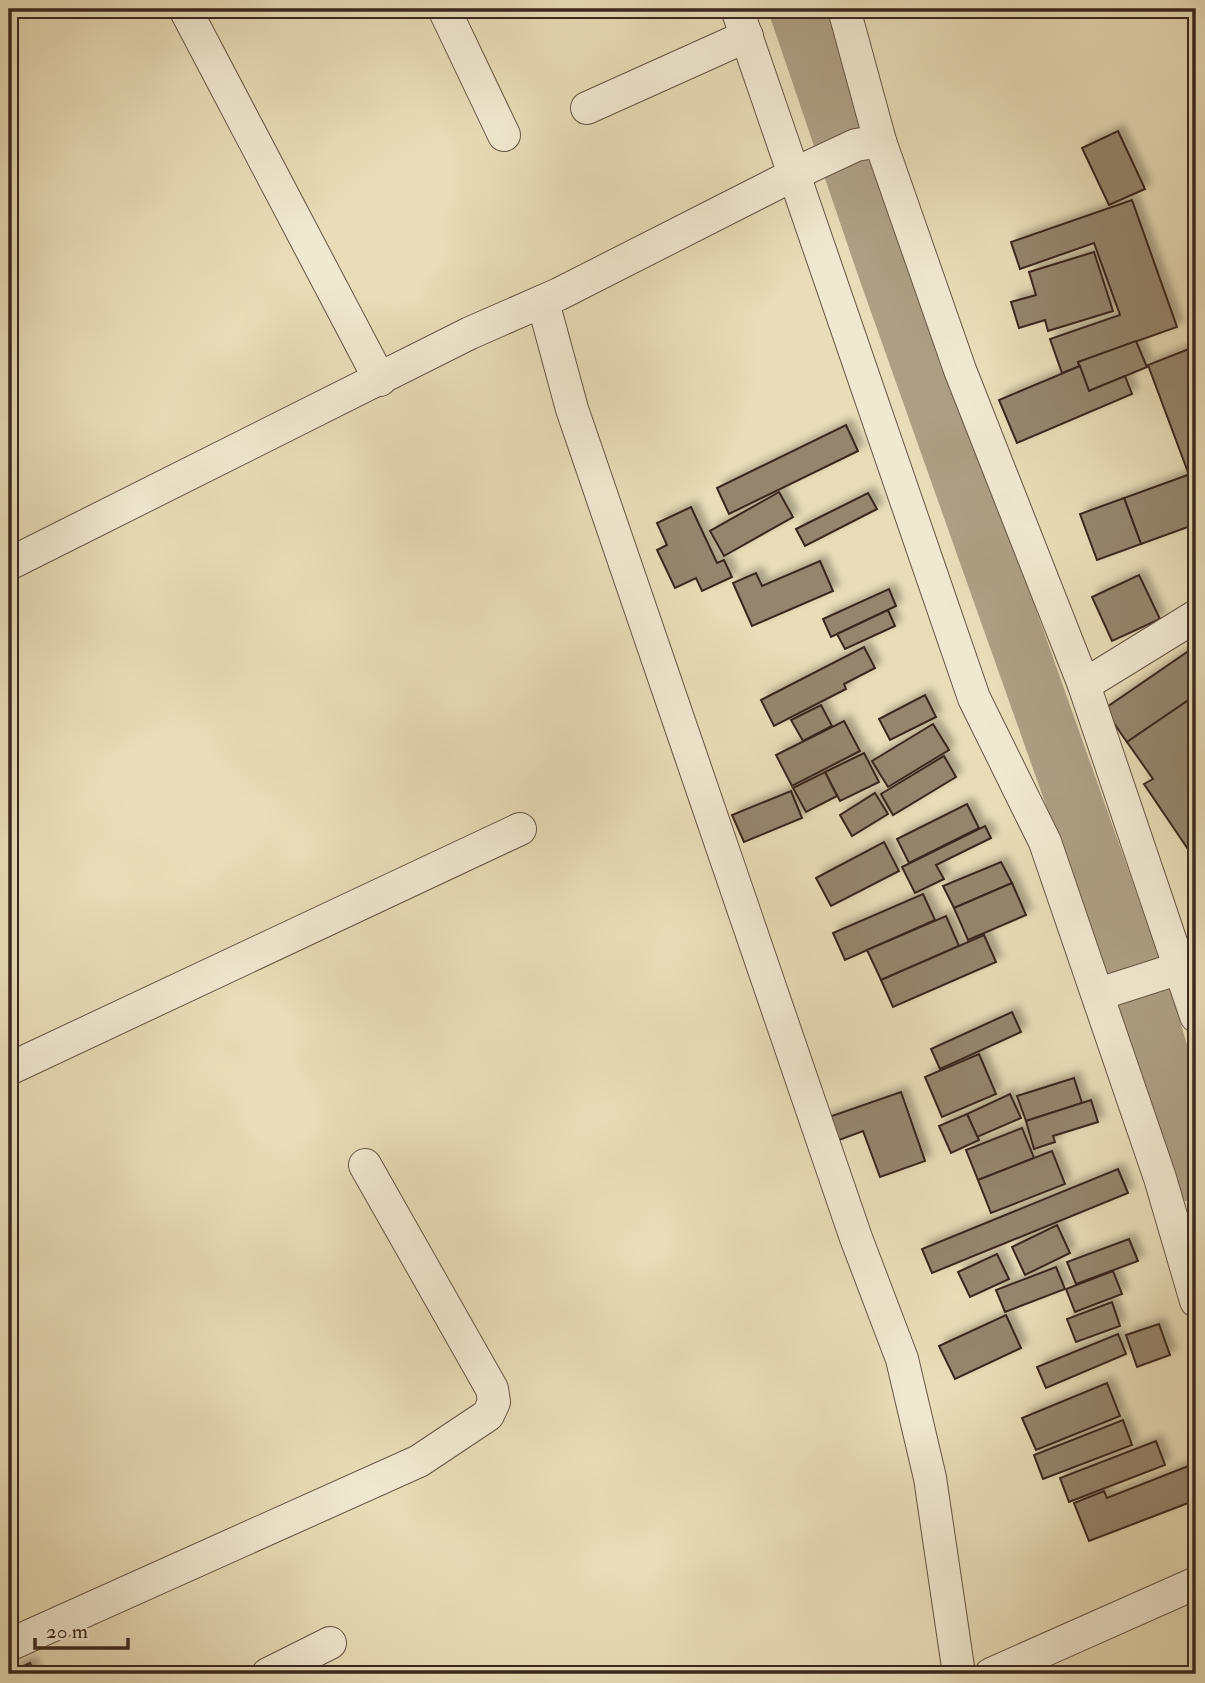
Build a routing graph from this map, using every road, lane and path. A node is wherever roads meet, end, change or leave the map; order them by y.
1 (186, 9) edge
2 (444, 9) edge
3 (844, 9) edge
4 (742, 22) edge
5 (587, 108) dead end
6 (504, 135) dead end
7 (868, 143) junction
8 (802, 170) junction
9 (558, 295) junction
10 (380, 380) junction
11 (9, 564) edge
12 (1196, 616) edge
13 (1083, 685) junction
14 (520, 829) dead end
15 (1168, 970) junction
16 (1108, 990) junction
17 (1195, 1005) edge
18 (9, 1069) edge
19 (365, 1165) dead end
20 (1196, 1301) edge
21 (1196, 1583) edge
22 (330, 1643) dead end
23 (9, 1645) edge
24 (268, 1674) edge
25 (959, 1674) edge
26 (991, 1674) edge

1 - 10 street
2 - 6 street
3 - 7 street
4 - 5 street
4 - 8 street
7 - 8 street
7 - 13 street
8 - 9 street
8 - 16 street
9 - 10 street
9 - 25 street
10 - 11 street
12 - 13 street
13 - 15 street
14 - 18 street
15 - 16 street
15 - 17 street
16 - 20 street
19 - 23 street
21 - 26 street
22 - 24 street

